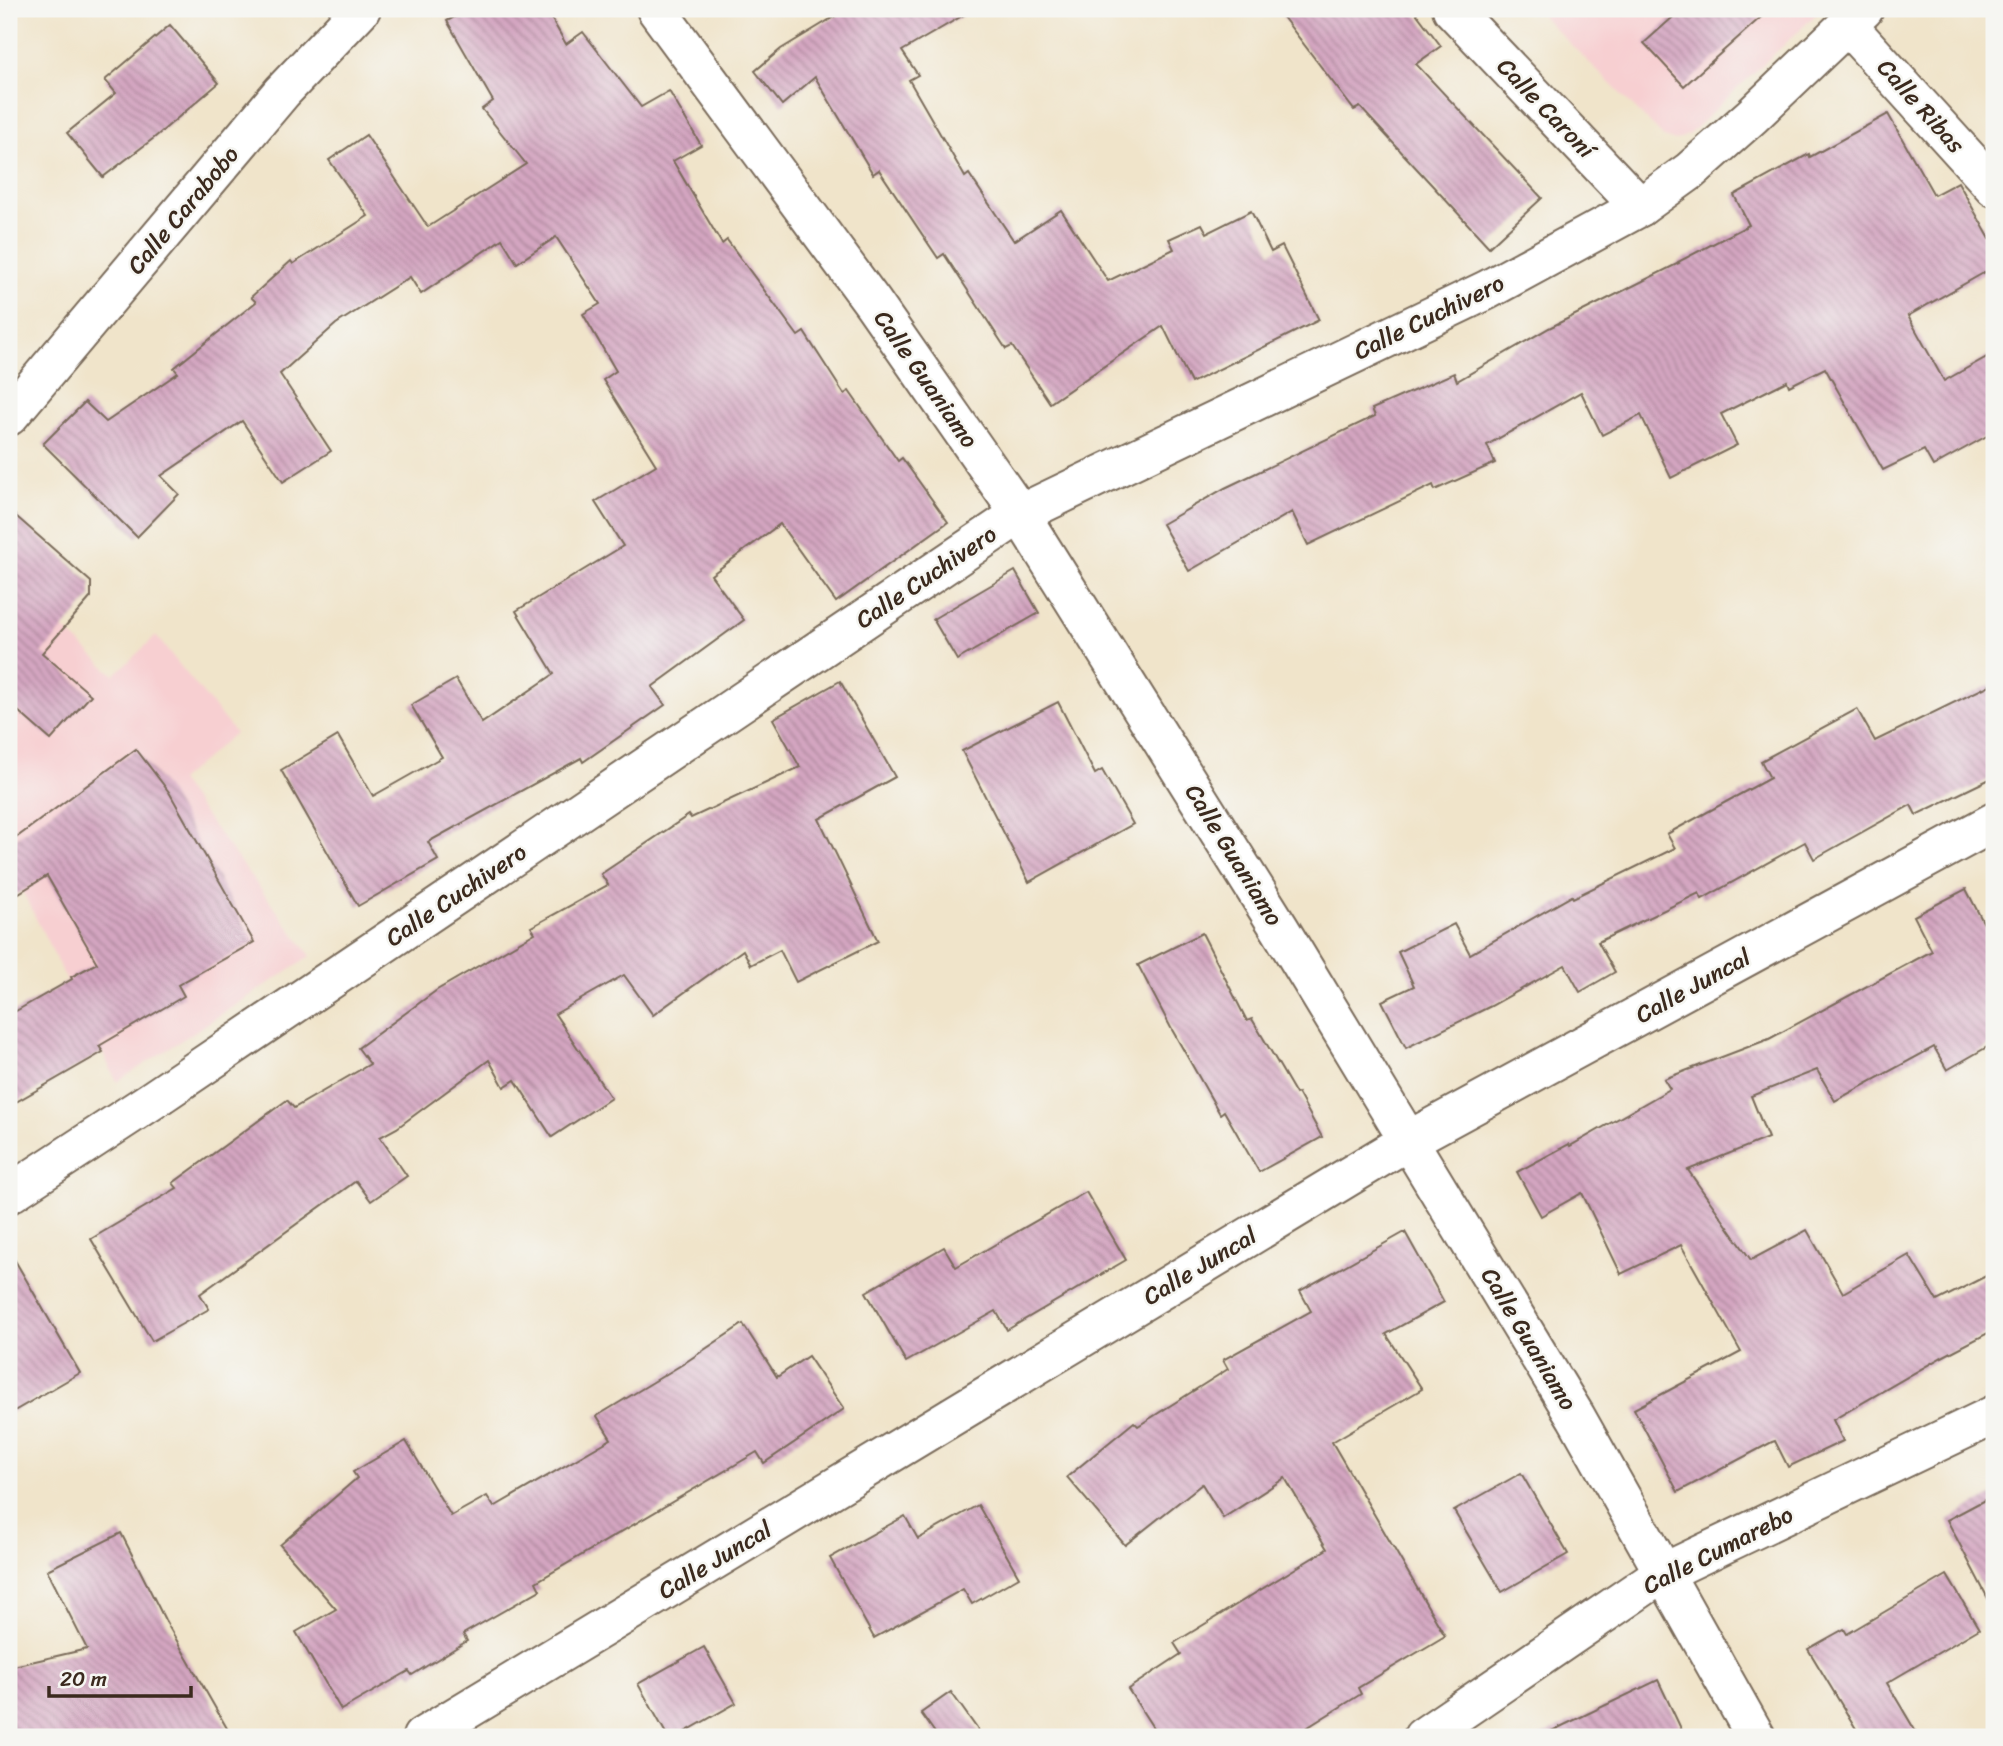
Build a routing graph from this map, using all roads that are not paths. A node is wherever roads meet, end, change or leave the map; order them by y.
1 (361, 9) edge
2 (656, 9) edge
3 (1452, 9) edge
4 (1856, 17) edge
5 (1994, 187) edge
6 (1640, 207) junction
7 (9, 416) edge
8 (1020, 514) junction
9 (1994, 822) edge
10 (1409, 1140) junction
11 (9, 1194) edge
12 (1994, 1415) edge
13 (1663, 1573) junction
14 (422, 1737) edge
15 (1423, 1737) edge
16 (1756, 1737) edge

1 - 7 street, Calle Carabobo
2 - 8 street, Calle Guaniamo
3 - 6 street, Calle Caroní
4 - 5 street, Calle Ribas
4 - 6 street, Calle Cuchivero
6 - 8 street, Calle Cuchivero
8 - 10 street, Calle Guaniamo
8 - 11 street, Calle Cuchivero
9 - 10 street, Calle Juncal
10 - 13 street, Calle Guaniamo
10 - 14 street, Calle Juncal
12 - 13 street, Calle Cumarebo
13 - 15 street, Calle Cumarebo
13 - 16 street, Calle Guaniamo

